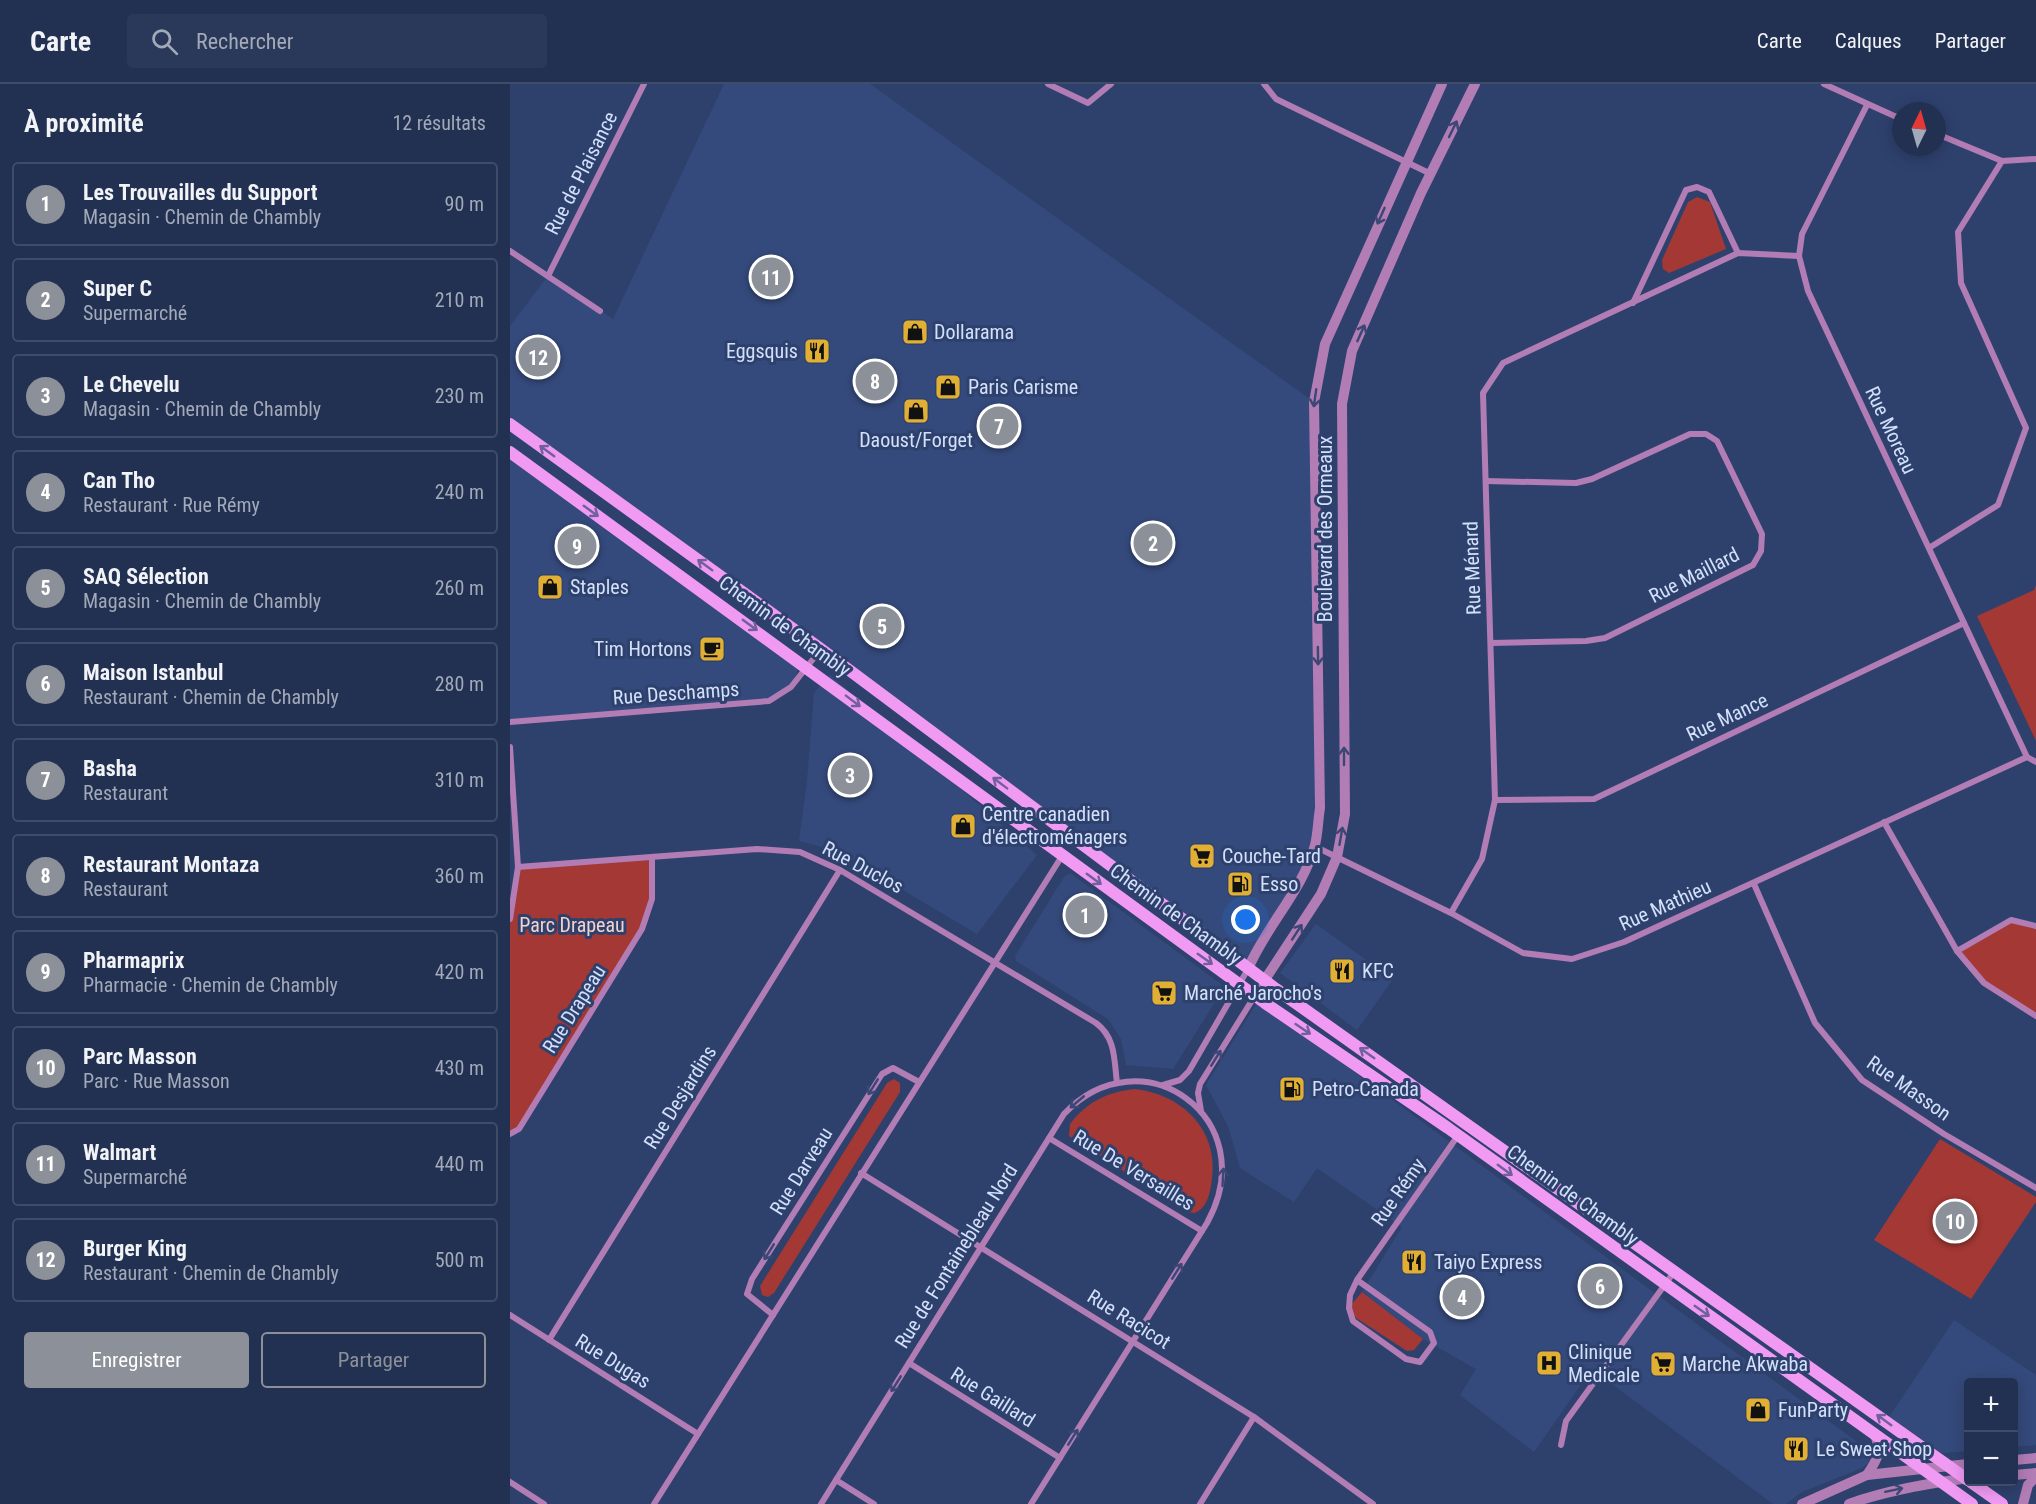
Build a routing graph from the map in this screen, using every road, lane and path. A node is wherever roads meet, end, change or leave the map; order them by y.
1 (644, 84) edge
2 (1048, 84) edge
3 (1111, 84) edge
4 (1264, 84) edge
5 (1442, 84) edge
6 (1475, 84) edge
7 (1824, 84) edge
8 (1867, 105) junction
9 (1892, 115) edge
10 (1946, 138) edge
11 (2036, 159) edge
12 (2002, 161) junction
13 (1405, 162) junction
14 (1431, 174) junction
15 (510, 250) edge
16 (1738, 254) junction
17 (1799, 256) junction
18 (548, 276) junction
19 (1633, 303) junction
20 (600, 311) dead end
21 (510, 424) edge
22 (510, 452) edge
23 (1486, 482) junction
24 (1929, 548) junction
25 (1964, 623) junction
26 (1491, 643) junction
27 (821, 649) junction
28 (806, 666) junction
29 (510, 722) edge
30 (510, 747) edge
31 (2027, 756) junction
32 (2036, 762) edge
33 (1495, 800) junction
34 (1884, 822) junction
35 (1314, 846) junction
36 (1062, 856) junction
37 (1337, 857) junction
38 (652, 858) junction
39 (518, 867) junction
40 (840, 870) junction
41 (1754, 884) junction
42 (1451, 913) junction
43 (510, 919) edge
44 (2036, 926) edge
45 (1957, 951) junction
46 (995, 962) junction
47 (1248, 969) junction
48 (1264, 981) junction
49 (1240, 984) junction
50 (1255, 995) junction
51 (2036, 1016) edge
52 (919, 1082) junction
53 (1117, 1083) junction
54 (1159, 1085) junction
55 (1201, 1112) junction
56 (1466, 1124) junction
57 (510, 1134) edge
58 (1458, 1135) junction
59 (1049, 1138) junction
60 (861, 1173) junction
61 (2036, 1188) edge
62 (1202, 1231) junction
63 (981, 1246) junction
64 (1675, 1271) junction
65 (1357, 1280) junction
66 (1665, 1286) junction
67 (510, 1315) edge
68 (773, 1315) junction
69 (549, 1340) junction
70 (1133, 1341) junction
71 (909, 1363) junction
72 (1254, 1417) junction
73 (1873, 1432) junction
74 (698, 1434) junction
75 (1562, 1445) dead end
76 (1060, 1458) junction
77 (2036, 1458) edge
78 (2018, 1460) edge
79 (1964, 1464) edge
80 (1948, 1466) junction
81 (1923, 1469) junction
82 (1867, 1475) junction
83 (2018, 1475) edge
84 (2036, 1475) edge
85 (1964, 1477) edge
86 (836, 1480) junction
87 (1964, 1480) edge
88 (510, 1482) edge
89 (1941, 1482) junction
90 (1976, 1486) edge
91 (544, 1504) edge
92 (654, 1504) edge
93 (821, 1504) edge
94 (874, 1504) edge
95 (1031, 1504) edge
96 (1200, 1504) edge
97 (1373, 1504) edge
98 (1802, 1504) edge
99 (1849, 1504) edge
100 (1972, 1504) edge
101 (2002, 1504) edge
102 (2023, 1504) edge

1 - 18 street, Rue de Plaisance
2 - 3 street
4 - 13 street
5 - 13 street, Boulevard des Ormeaux
14 -> 6 street, Boulevard des Ormeaux
7 - 8 street
8 - 9 street
8 - 17 street, Rue Moreau
10 - 12 street
11 - 12 street
12 - 24 street
13 - 14 street
13 -> 35 street, Boulevard des Ormeaux
37 -> 14 street, Boulevard des Ormeaux
15 - 18 street
16 - 17 street, Rue Ménard
16 - 19 street, Rue Ménard
16 - 19 street
17 - 24 street, Rue Moreau
18 - 20 street
19 - 23 street, Rue Ménard
27 -> 21 main road, Chemin de Chambly
22 -> 28 main road, Chemin de Chambly
23 - 26 street, Rue Ménard
23 - 26 street, Rue Maillard
24 - 25 street, Rue Moreau
25 - 31 street, Rue Moreau
25 - 33 street, Rue Mance
26 - 33 street, Rue Ménard
27 - 28 street, Rue Deschamps
47 -> 27 main road, Chemin de Chambly
28 - 29 street, Rue Deschamps
28 -> 36 main road, Chemin de Chambly
30 - 39 street
31 - 32 street
31 - 34 street, Rue Mathieu
33 - 42 street, Rue Ménard
34 - 41 street, Rue Mathieu
34 - 45 street
35 - 37 street, Rue Mathieu
35 - 47 street, Boulevard des Ormeaux
36 - 46 street
36 -> 49 main road, Chemin de Chambly
37 - 42 street, Rue Mathieu
48 -> 37 street, Boulevard des Ormeaux
38 - 39 street, Rue Duclos
38 - 40 street, Rue Duclos
38 - 57 street, Rue Drapeau
39 - 43 street
40 - 46 street, Rue Duclos
40 - 69 street, Rue Desjardins
41 - 42 street, Rue Mathieu
41 - 61 street, Rue Masson
44 - 45 street
45 - 51 street
46 - 52 street
46 - 53 street, Rue Duclos
47 - 48 main road, Chemin de Chambly
47 - 49 street
48 - 50 street
56 -> 48 main road, Chemin de Chambly
49 - 50 main road, Chemin de Chambly
49 - 54 street
55 -> 50 street
50 -> 58 main road, Chemin de Chambly
52 - 60 street
52 -> 68 street, Rue Darveau
53 - 54 street, Rue de Fontainebleau Nord
53 -> 59 street, Rue de Fontainebleau Nord
54 - 55 street
62 -> 55 street
56 - 58 street, Rue Rémy
56 - 64 main road, Chemin de Chambly
58 - 65 street, Rue Rémy
58 -> 66 main road, Chemin de Chambly
59 - 62 street, Rue De Versailles
59 - 63 street, Rue de Fontainebleau Nord
60 - 63 street, Rue Racicot
60 - 68 street
70 -> 62 street
63 - 70 street, Rue Racicot
63 - 71 street, Rue de Fontainebleau Nord
64 - 66 street
80 -> 64 main road, Chemin de Chambly
65 - 65 street, Rue Rémy
66 -> 73 main road, Chemin de Chambly
66 - 75 street
67 - 69 street, Rue Dugas
68 - 74 street
69 - 74 street, Rue Dugas
70 - 72 street, Rue Racicot
76 -> 70 street
71 - 76 street, Rue Gaillard
71 -> 86 street, Rue de Fontainebleau Nord
72 - 96 street
72 - 97 street, Rue Racicot
73 - 81 main road, Chemin de Chambly
73 - 82 street
74 - 92 street
76 - 95 street
77 - 78 street
79 - 80 street
80 - 81 street
80 - 85 main road, Chemin de Chambly
81 - 82 street
81 - 89 main road, Chemin de Chambly
82 - 98 street
83 - 84 street
84 - 102 street
86 - 93 street, Rue de Fontainebleau Nord
86 - 94 street
87 - 89 street
88 - 91 street
99 -> 89 street
89 - 100 main road, Chemin de Chambly
90 - 101 main road, Chemin de Chambly

